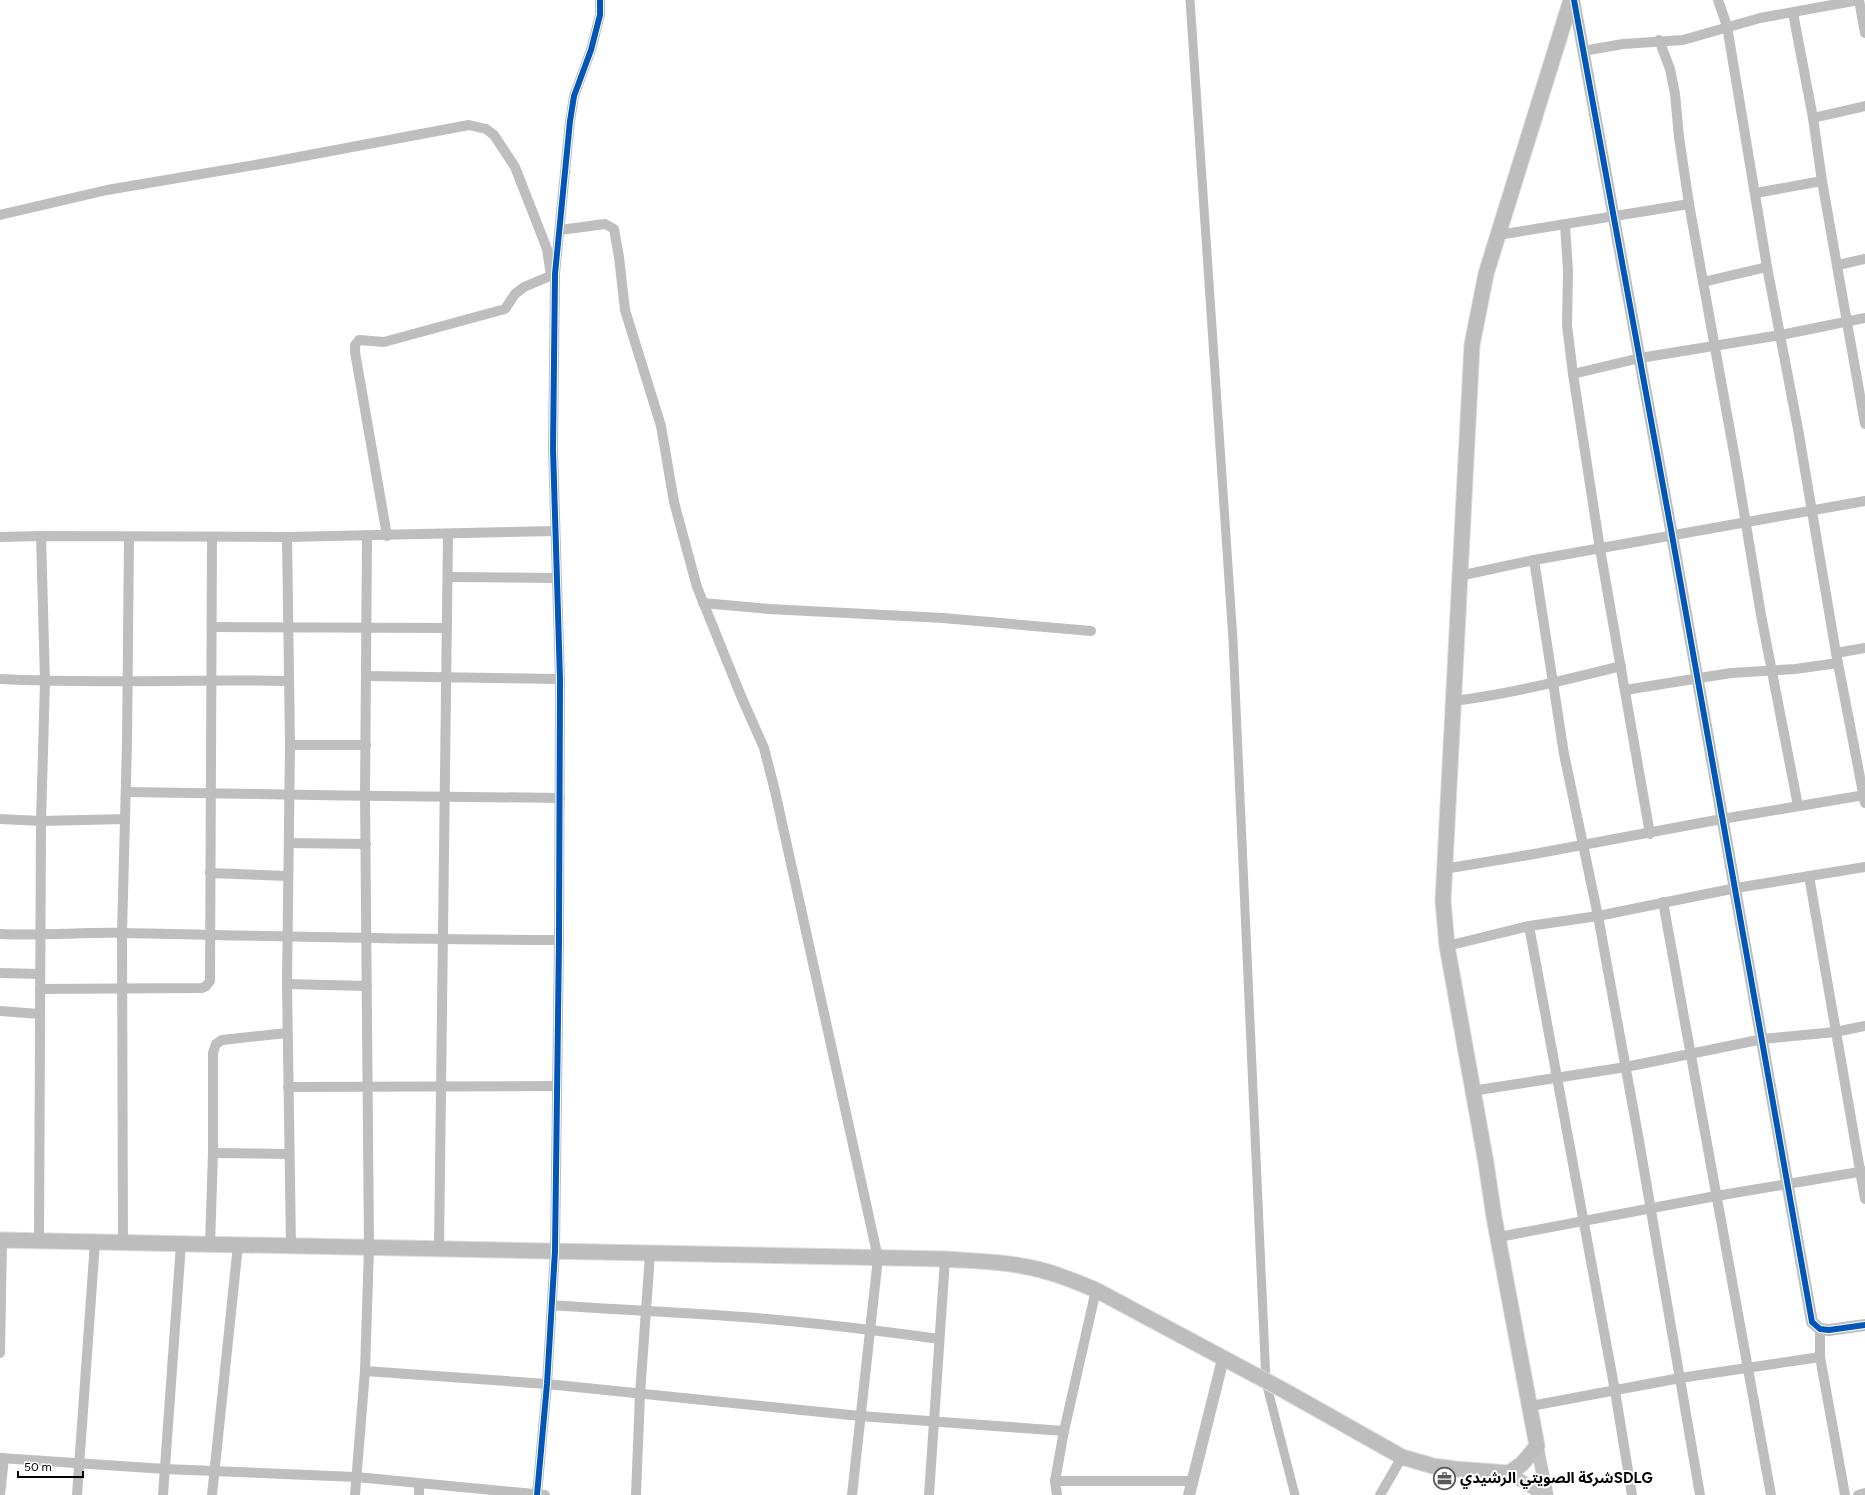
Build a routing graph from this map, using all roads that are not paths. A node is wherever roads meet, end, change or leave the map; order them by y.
1 (600, 0) edge
2 (1571, 0) edge
3 (1574, 0) edge
4 (1718, 0) edge
5 (1859, 0) edge
6 (1793, 13) junction
7 (1727, 26) junction
8 (1865, 33) edge
9 (1659, 40) junction
10 (1583, 51) junction
11 (1865, 106) edge
12 (1813, 118) junction
13 (1822, 181) junction
14 (1756, 193) junction
15 (1689, 204) junction
16 (0, 215) edge
17 (1614, 216) junction
18 (1565, 224) junction
19 (560, 230) junction
20 (1498, 235) junction
21 (1865, 259) edge
22 (1838, 265) junction
23 (1767, 267) junction
24 (553, 275) junction
25 (1703, 282) junction
26 (1865, 318) edge
27 (1848, 321) junction
28 (1781, 334) junction
29 (1714, 346) junction
30 (1640, 358) junction
31 (1573, 374) junction
32 (1865, 424) edge
33 (1865, 501) edge
34 (1812, 509) junction
35 (1744, 523) junction
36 (555, 531) junction
37 (448, 534) junction
38 (1672, 535) junction
39 (41, 536) junction
40 (212, 536) junction
41 (367, 536) junction
42 (387, 536) junction
43 (0, 537) edge
44 (130, 537) junction
45 (287, 537) junction
46 (1600, 549) junction
47 (1534, 560) junction
48 (1459, 576) junction
49 (448, 577) junction
50 (556, 578) junction
51 (704, 603) junction
52 (212, 628) junction
53 (288, 628) junction
54 (367, 628) junction
55 (447, 628) junction
56 (1091, 631) dead end
57 (1865, 648) edge
58 (1837, 658) junction
59 (1621, 666) junction
60 (1772, 670) junction
61 (367, 676) junction
62 (448, 677) junction
63 (1698, 678) junction
64 (0, 679) edge
65 (210, 679) junction
66 (560, 679) junction
67 (127, 681) junction
68 (289, 681) junction
69 (45, 682) junction
70 (1554, 683) junction
71 (1625, 690) junction
72 (1453, 701) junction
73 (290, 745) junction
74 (366, 745) junction
75 (126, 792) junction
76 (211, 794) junction
77 (365, 795) junction
78 (290, 796) junction
79 (445, 796) junction
80 (560, 798) junction
81 (1865, 798) edge
82 (1798, 806) junction
83 (0, 819) edge
84 (125, 819) junction
85 (1722, 819) junction
86 (41, 821) junction
87 (1650, 834) junction
88 (289, 843) junction
89 (366, 844) junction
90 (1583, 845) junction
91 (1865, 867) edge
92 (1444, 869) junction
93 (210, 873) junction
94 (288, 876) junction
95 (1809, 876) junction
96 (1736, 888) junction
97 (1663, 902) junction
98 (1598, 916) junction
99 (1529, 926) junction
100 (122, 933) junction
101 (0, 934) edge
102 (41, 936) junction
103 (210, 936) junction
104 (287, 938) junction
105 (367, 939) junction
106 (444, 940) junction
107 (560, 940) junction
108 (1447, 946) junction
109 (0, 973) edge
110 (40, 974) junction
111 (287, 984) junction
112 (367, 986) junction
113 (122, 988) junction
114 (40, 989) junction
115 (0, 1011) edge
116 (40, 1014) junction
117 (1865, 1026) edge
118 (1835, 1032) junction
119 (287, 1033) junction
120 (1763, 1039) junction
121 (1692, 1054) junction
122 (1626, 1067) junction
123 (1558, 1077) junction
124 (368, 1085) junction
125 (440, 1086) junction
126 (556, 1086) junction
127 (288, 1087) junction
128 (1472, 1091) junction
129 (213, 1153) junction
130 (289, 1154) junction
131 (1863, 1172) edge
132 (1788, 1184) junction
133 (1716, 1196) junction
134 (1865, 1199) edge
135 (1650, 1209) junction
136 (1584, 1222) junction
137 (1499, 1237) junction
138 (1, 1240) edge
139 (39, 1241) junction
140 (95, 1242) junction
141 (123, 1243) junction
142 (181, 1244) junction
143 (210, 1245) junction
144 (238, 1245) junction
145 (291, 1246) junction
146 (370, 1248) junction
147 (439, 1249) junction
148 (555, 1250) junction
149 (650, 1254) junction
150 (878, 1258) junction
151 (945, 1260) junction
152 (1096, 1290) junction
153 (552, 1305) junction
154 (647, 1312) junction
155 (1865, 1325) edge
156 (870, 1329) junction
157 (1820, 1329) junction
158 (940, 1339) junction
159 (0, 1353) edge
160 (1820, 1357) junction
161 (1223, 1359) junction
162 (1748, 1369) junction
163 (365, 1371) junction
164 (1680, 1378) junction
165 (547, 1384) junction
166 (1615, 1391) junction
167 (640, 1394) junction
168 (1531, 1406) junction
169 (860, 1416) junction
170 (933, 1421) junction
171 (1064, 1431) junction
172 (1538, 1446) junction
173 (1402, 1457) junction
174 (2, 1458) edge
175 (80, 1462) junction
176 (165, 1469) junction
177 (214, 1470) junction
178 (1509, 1473) junction
179 (356, 1477) junction
180 (1055, 1481) junction
181 (1193, 1481) junction
182 (419, 1484) junction
183 (1865, 1493) edge
184 (0, 1495) edge
185 (77, 1495) edge
186 (163, 1495) edge
187 (212, 1495) edge
188 (355, 1495) edge
189 (419, 1495) edge
190 (540, 1495) edge
191 (636, 1495) edge
192 (852, 1495) edge
193 (929, 1495) edge
194 (1056, 1495) edge
195 (1190, 1495) edge
196 (1380, 1495) edge
197 (1546, 1495) edge
198 (1632, 1495) edge
199 (1700, 1495) edge
200 (1771, 1495) edge
201 (1845, 1495) edge
202 (1858, 1495) edge

1 - 19 street
2 - 20 main road
3 - 10 street
4 - 7 street
5 - 6 street
5 - 8 street
6 - 7 street
6 - 12 street
7 - 9 street
7 - 14 street
9 - 10 street
9 - 15 street
10 - 17 street
11 - 12 street
12 - 13 street
13 - 14 street
13 - 22 street
14 - 23 street
15 - 17 street
15 - 25 street
16 - 24 street
17 - 18 street
17 - 30 street
18 - 20 street
18 - 31 street
19 - 24 street
19 - 51 street
20 - 48 main road
21 - 22 street
22 - 27 street
23 - 25 street
23 - 28 street
24 - 36 street
24 - 42 street
25 - 29 street
26 - 27 street
27 - 28 street
27 - 32 street
28 - 29 street
28 - 34 street
29 - 30 street
29 - 35 street
30 - 31 street
30 - 38 street
31 - 46 street
33 - 34 street
34 - 35 street
34 - 58 street
35 - 38 street
35 - 60 street
36 - 37 street
36 - 50 street
37 - 42 street
37 - 49 street
38 - 46 street
38 - 63 street
39 - 43 street
39 - 44 street
39 - 69 street
40 - 44 street
40 - 45 street
40 - 52 street
41 - 42 street
41 - 45 street
41 - 54 street
44 - 67 street
45 - 53 street
46 - 47 street
46 - 59 street
47 - 48 street
47 - 70 street
48 - 72 main road
49 - 50 street
49 - 55 street
50 - 66 street
51 - 56 street
51 - 150 street
52 - 53 street
52 - 65 street
53 - 54 street
53 - 68 street
54 - 55 street
54 - 61 street
55 - 62 street
57 - 58 street
58 - 60 street
58 - 81 street
59 - 70 street
59 - 71 street
60 - 63 street
60 - 82 street
61 - 62 street
61 - 74 street
62 - 66 street
62 - 79 street
63 - 71 street
63 - 85 street
64 - 69 street
65 - 67 street
65 - 68 street
65 - 76 street
66 - 80 street
67 - 69 street
67 - 75 street
68 - 73 street
69 - 86 street
70 - 72 street
70 - 90 street
71 - 87 street
72 - 92 main road
73 - 74 street
73 - 78 street
74 - 77 street
75 - 76 street
75 - 84 street
76 - 78 street
76 - 93 street
77 - 78 street
77 - 79 street
77 - 89 street
78 - 88 street
79 - 80 street
79 - 106 street
80 - 107 street
81 - 82 street
82 - 85 street
83 - 86 street
84 - 86 street
84 - 100 street
85 - 87 street
85 - 96 street
86 - 102 street
87 - 90 street
88 - 89 street
88 - 94 street
89 - 105 street
90 - 92 street
90 - 98 street
91 - 95 street
92 - 108 main road
93 - 94 street
93 - 103 street
94 - 104 street
95 - 96 street
95 - 118 street
96 - 97 street
96 - 120 street
97 - 98 street
97 - 121 street
98 - 99 street
98 - 122 street
99 - 108 street
99 - 123 street
100 - 102 street
100 - 103 street
100 - 113 street
101 - 102 street
102 - 110 street
103 - 104 street
103 - 113 street
104 - 105 street
104 - 111 street
105 - 106 street
105 - 112 street
106 - 107 street
106 - 125 street
107 - 126 street
108 - 128 main road
109 - 110 street
110 - 114 street
111 - 112 street
111 - 119 street
112 - 124 street
113 - 114 street
113 - 141 street
114 - 116 street
115 - 116 street
116 - 139 street
117 - 118 street
118 - 120 street
118 - 131 street
119 - 127 street
119 - 129 street
120 - 121 street
120 - 132 street
121 - 122 street
121 - 133 street
122 - 123 street
122 - 135 street
123 - 128 street
123 - 136 street
124 - 125 street
124 - 127 street
124 - 146 street
125 - 126 street
125 - 147 street
126 - 148 street
127 - 130 street
128 - 137 main road
129 - 130 street
129 - 143 street
130 - 145 street
131 - 132 street
131 - 134 street
132 - 133 street
132 - 157 street
133 - 135 street
133 - 162 street
135 - 136 street
135 - 164 street
136 - 137 street
136 - 166 street
137 - 168 main road
138 - 139 main road
138 - 159 street
139 - 140 main road
140 - 141 main road
140 - 175 street
141 - 142 main road
142 - 143 main road
142 - 176 street
143 - 144 main road
144 - 145 main road
144 - 177 street
145 - 146 main road
146 - 147 main road
146 - 163 street
147 - 148 main road
148 - 149 main road
148 - 153 street
149 - 150 main road
149 - 154 street
150 - 151 main road
150 - 156 street
151 - 152 main road
151 - 158 street
152 - 161 main road
152 - 171 street
153 - 154 street
153 - 165 street
154 - 156 street
154 - 167 street
155 - 157 street
156 - 158 street
156 - 169 street
157 - 160 street
158 - 170 street
160 - 162 street
160 - 201 street
161 - 173 main road
161 - 181 street
162 - 164 street
162 - 200 street
163 - 165 street
163 - 179 street
164 - 166 street
164 - 199 street
165 - 167 street
165 - 190 street
166 - 168 street
166 - 198 street
167 - 169 street
167 - 191 street
168 - 172 main road
169 - 170 street
169 - 192 street
170 - 171 street
170 - 193 street
171 - 180 street
172 - 178 main road
172 - 197 main road
173 - 178 main road
173 - 196 street
174 - 175 street
174 - 184 street
175 - 176 street
175 - 185 street
176 - 177 street
176 - 186 street
177 - 179 street
177 - 187 street
178 - 197 main road
179 - 182 street
179 - 188 street
180 - 181 street
180 - 194 street
181 - 195 street
182 - 189 street
182 - 190 street
183 - 202 street

